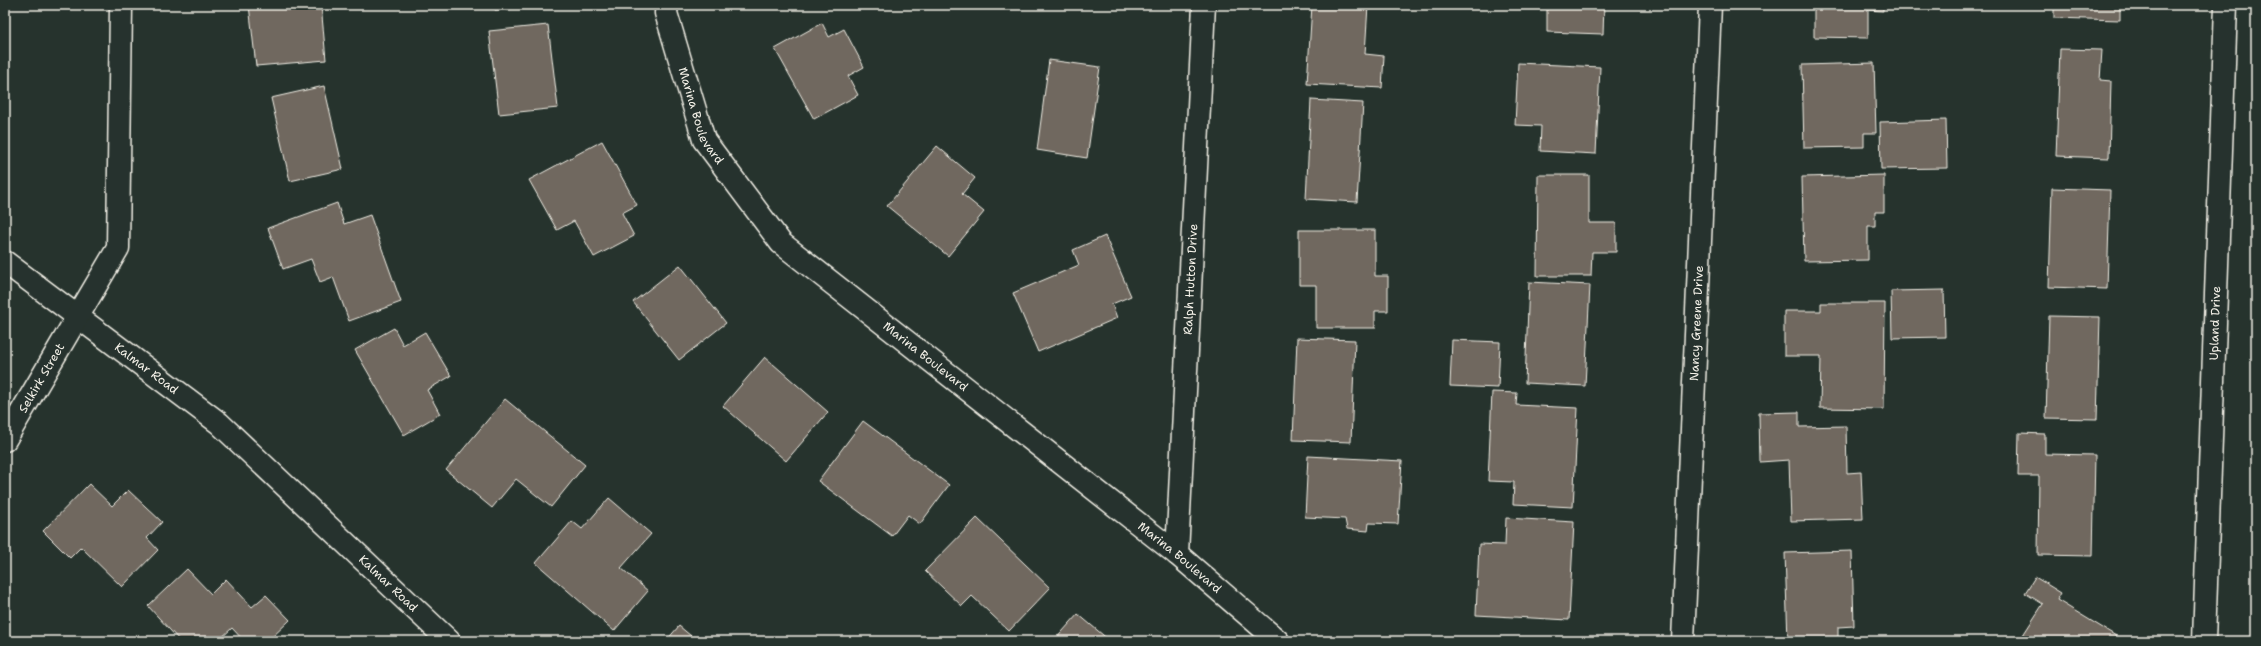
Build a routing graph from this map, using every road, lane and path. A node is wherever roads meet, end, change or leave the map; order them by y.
1 (121, 5) edge
2 (667, 5) edge
3 (1204, 5) edge
4 (1710, 5) edge
5 (2226, 5) edge
6 (5, 262) edge
7 (78, 316) junction
8 (5, 440) edge
9 (1177, 554) junction
10 (449, 641) edge
11 (1278, 641) edge
12 (1683, 641) edge
13 (2204, 641) edge

1 - 7 street
2 - 9 street, Marina Boulevard
3 - 9 street, Ralph Hutton Drive
4 - 12 street, Nancy Greene Drive
5 - 13 street, Upland Drive
6 - 7 street, Kalmar Road
7 - 8 street, Selkirk Street
7 - 10 street, Kalmar Road
9 - 11 street, Marina Boulevard

